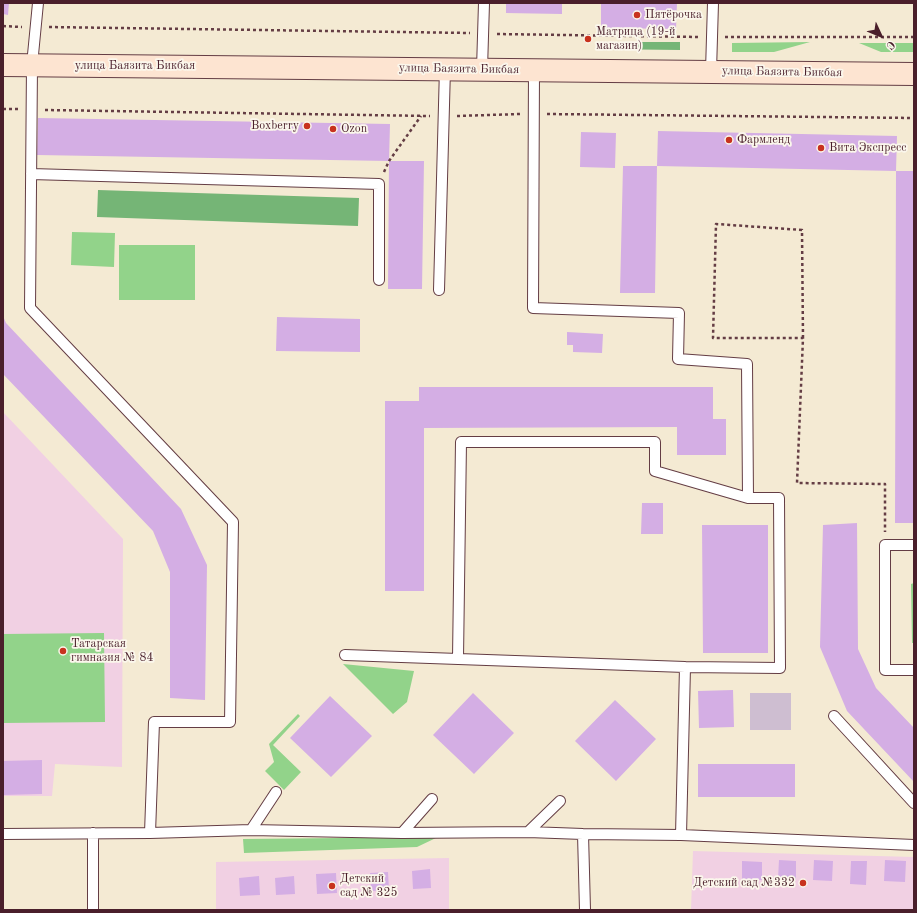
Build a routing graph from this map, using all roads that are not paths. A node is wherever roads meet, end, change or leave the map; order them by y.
1 (38, 3) edge
2 (484, 3) edge
3 (713, 3) edge
4 (3, 64) edge
5 (32, 65) junction
6 (445, 68) junction
7 (482, 69) junction
8 (534, 70) junction
9 (711, 71) junction
10 (914, 74) edge
11 (31, 174) junction
12 (379, 280) dead end
13 (439, 290) dead end
14 (748, 498) junction
15 (914, 545) edge
16 (345, 655) dead end
17 (458, 658) junction
18 (685, 667) junction
19 (914, 670) edge
20 (834, 716) dead end
21 (276, 792) dead end
22 (432, 799) dead end
23 (560, 801) dead end
24 (914, 804) edge
25 (251, 830) junction
26 (528, 832) junction
27 (93, 833) junction
28 (150, 833) junction
29 (402, 833) junction
30 (3, 834) edge
31 (583, 834) junction
32 (680, 835) junction
33 (914, 845) edge
34 (93, 910) edge
35 (585, 910) edge

1 - 5 lane
2 - 7 lane
3 - 9 lane
4 - 5 main road, улица Баязита Бикбая
5 - 6 main road, улица Баязита Бикбая
5 - 11 lane
6 - 7 main road, улица Баязита Бикбая
6 - 13 lane
7 - 8 main road, улица Баязита Бикбая
8 - 9 main road, улица Баязита Бикбая
8 - 14 lane
9 - 10 main road, улица Баязита Бикбая
11 - 12 lane
11 - 28 lane
14 - 17 lane
14 - 18 lane
15 - 19 lane
16 - 17 lane
17 - 18 lane
18 - 32 lane
20 - 24 lane
21 - 25 lane
22 - 29 lane
23 - 26 lane
25 - 28 lane
25 - 29 lane
26 - 29 lane
26 - 31 lane
27 - 28 lane
27 - 30 lane
27 - 34 lane
31 - 32 lane
31 - 35 lane
32 - 33 lane

